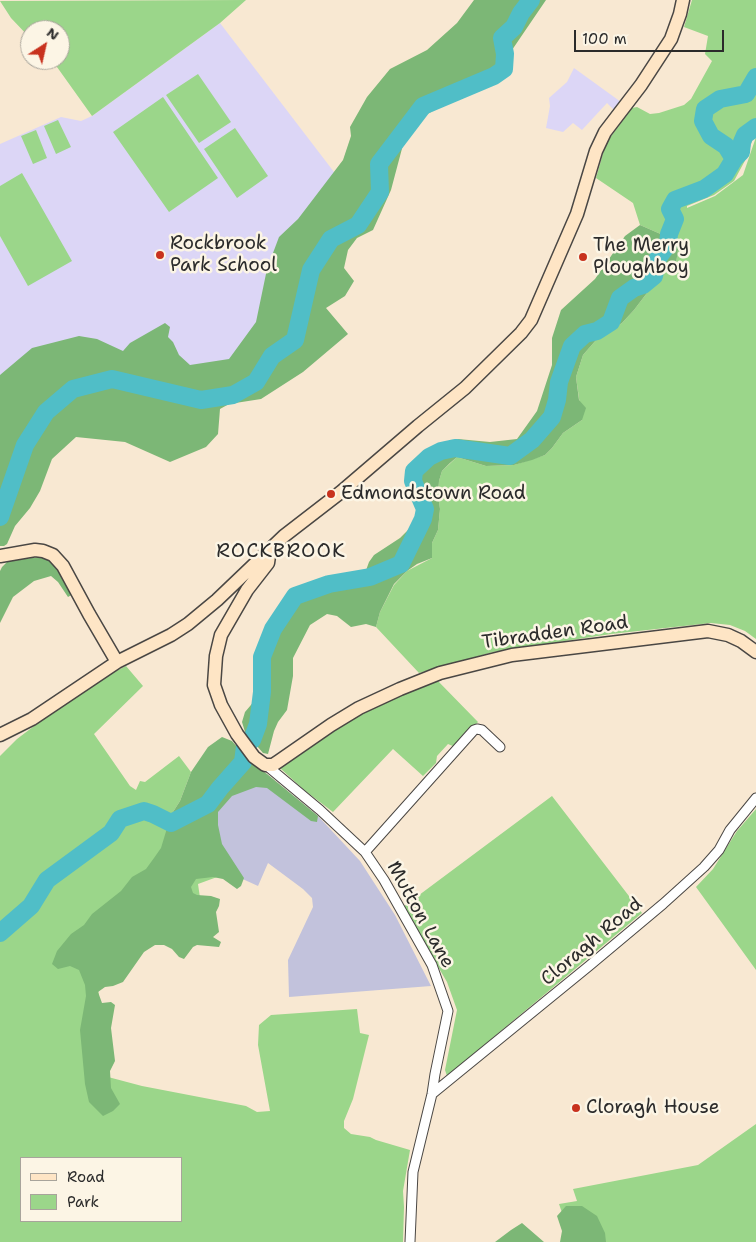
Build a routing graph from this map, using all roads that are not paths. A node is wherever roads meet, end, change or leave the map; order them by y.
1 (683, 0) edge
2 (267, 551) junction
3 (0, 556) edge
4 (756, 652) edge
5 (117, 662) junction
6 (0, 735) edge
7 (500, 747) dead end
8 (266, 765) junction
9 (756, 798) edge
10 (365, 852) junction
11 (432, 1094) junction
12 (410, 1242) edge

1 - 2 main road
2 - 5 main road
2 - 8 main road
3 - 5 main road
4 - 8 main road, Tibradden Road
5 - 6 main road
7 - 10 street
8 - 10 street, Mutton Lane
9 - 11 street, Cloragh Road
10 - 11 street, Mutton Lane
11 - 12 street, Mutton Lane

